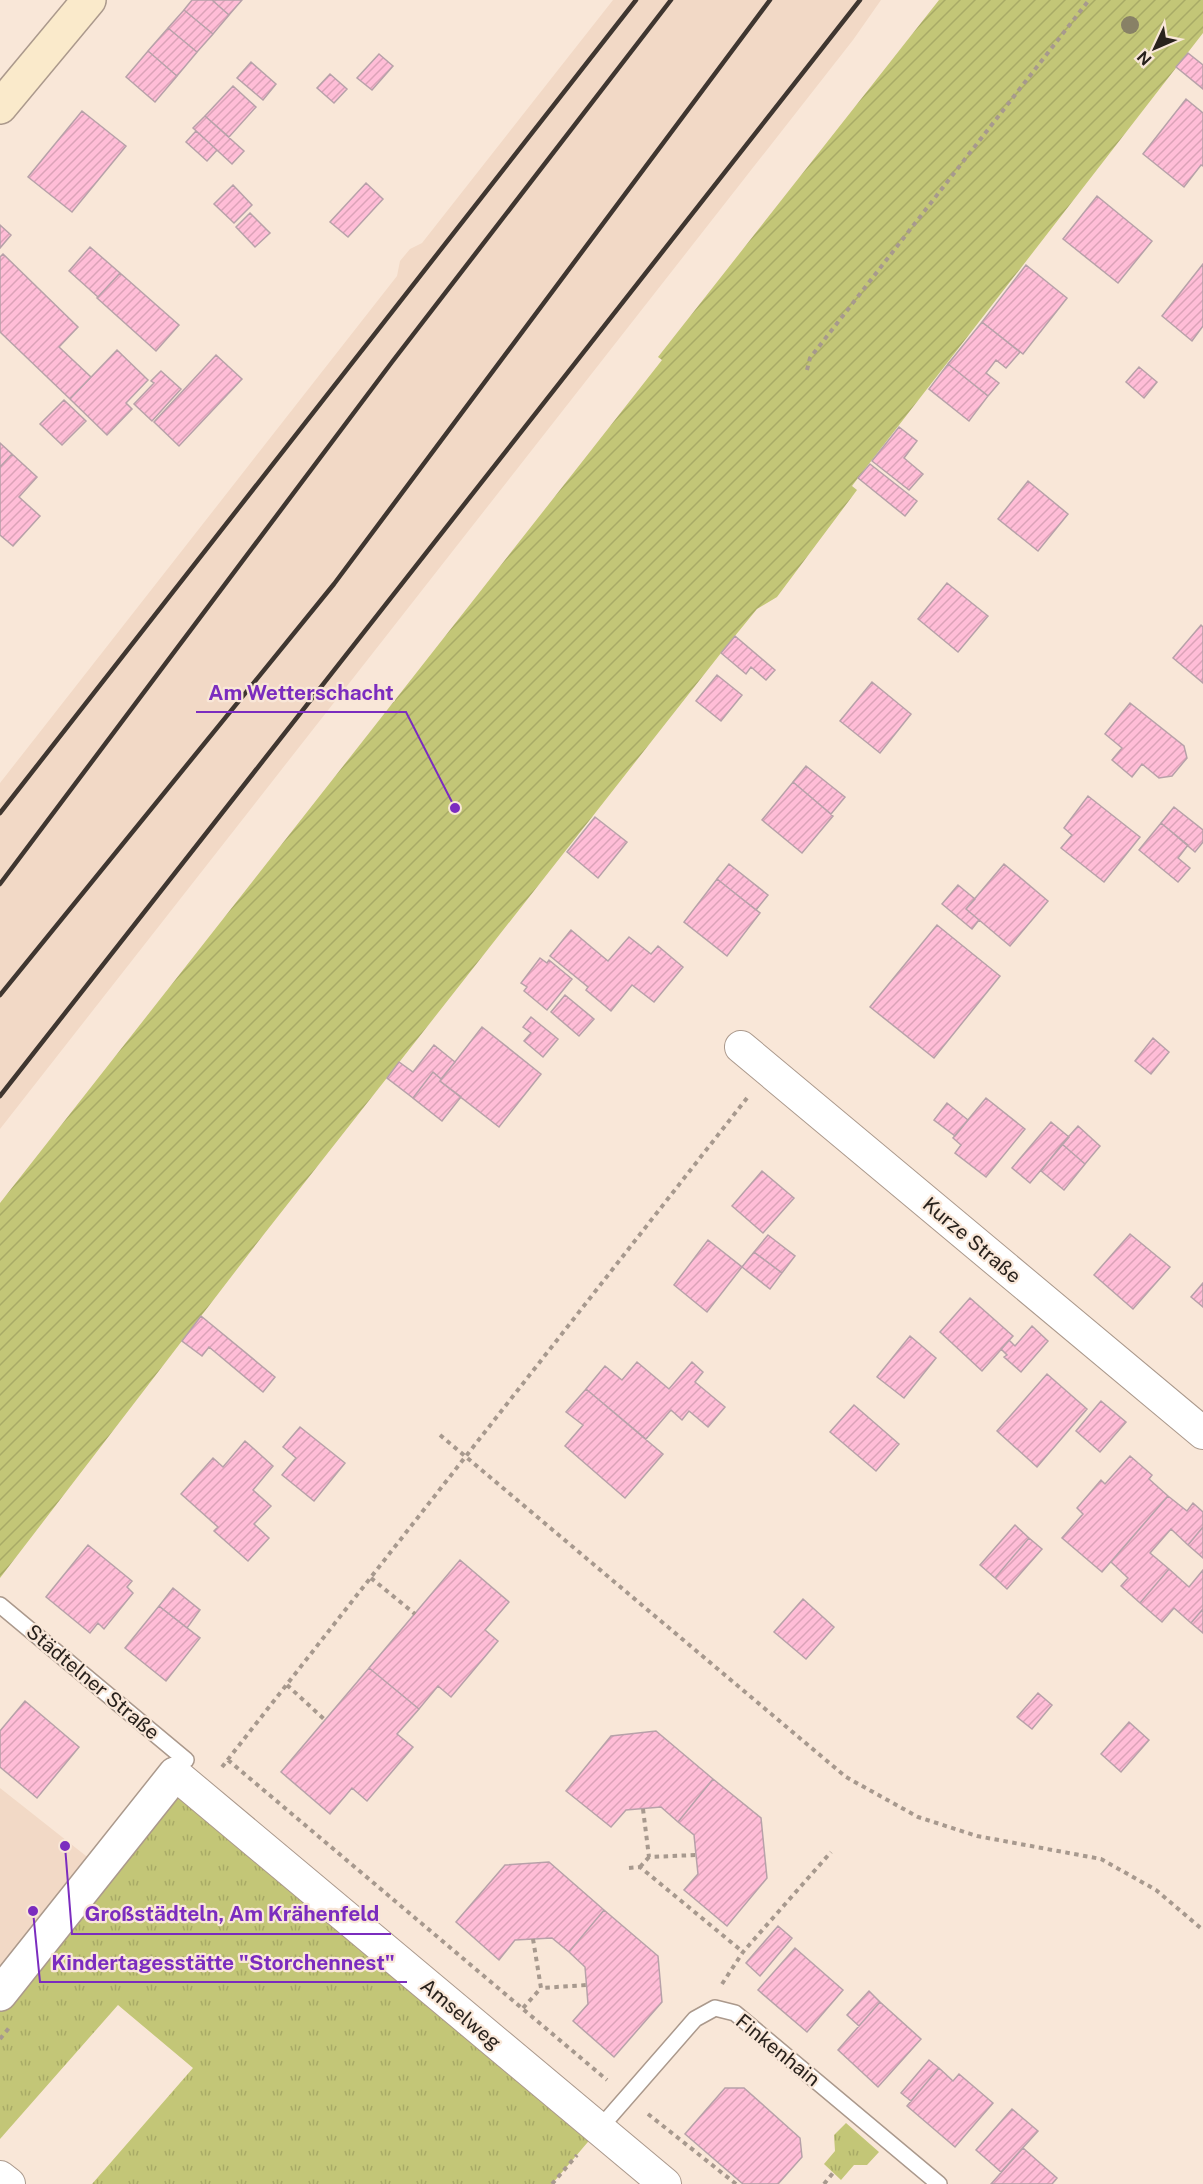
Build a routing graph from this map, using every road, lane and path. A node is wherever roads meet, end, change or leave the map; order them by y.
1 (89, 0) edge
2 (1089, 0) edge
3 (0, 106) edge
4 (807, 370) dead end
5 (741, 1047) dead end
6 (769, 1071) junction
7 (1203, 1433) edge
8 (440, 1435) dead end
9 (466, 1456) junction
10 (371, 1578) junction
11 (0, 1605) edge
12 (415, 1614) dead end
13 (287, 1685) junction
14 (326, 1720) dead end
15 (228, 1760) junction
16 (180, 1767) junction
17 (200, 1794) junction
18 (643, 1809) dead end
19 (831, 1852) dead end
20 (696, 1855) dead end
21 (649, 1857) junction
22 (640, 1867) junction
23 (629, 1868) dead end
24 (1203, 1929) edge
25 (533, 1939) dead end
26 (743, 1952) junction
27 (586, 1985) dead end
28 (541, 1988) junction
29 (7, 2008) edge
30 (523, 2008) junction
31 (715, 2008) junction
32 (0, 2039) edge
33 (628, 2098) junction
34 (599, 2129) junction
35 (833, 2173) dead end
36 (0, 2177) edge
37 (9, 2184) edge
38 (665, 2184) edge
39 (736, 2184) edge
40 (824, 2184) edge
41 (939, 2184) edge

1 - 3 main road
2 - 4 path
5 - 6 street, Kurze Straße
6 - 7 street, Kurze Straße
6 - 9 path
8 - 9 path
9 - 10 path
9 - 24 path
10 - 12 path
10 - 13 path
11 - 16 lane, Städtelner Straße
13 - 14 path
13 - 15 path
15 - 17 path
15 - 30 path
16 - 17 street, Amselweg
16 - 29 street
17 - 34 street, Amselweg
18 - 21 path
19 - 26 path
20 - 21 path
21 - 22 path
22 - 23 path
22 - 26 path
25 - 28 path
26 - 31 path
27 - 28 path
28 - 30 path
29 - 32 path
30 - 33 path
31 - 33 lane, Finkenhain
31 - 41 lane, Finkenhain
33 - 34 lane, Finkenhain
33 - 39 path
34 - 38 street, Amselweg
35 - 40 path
36 - 37 street

